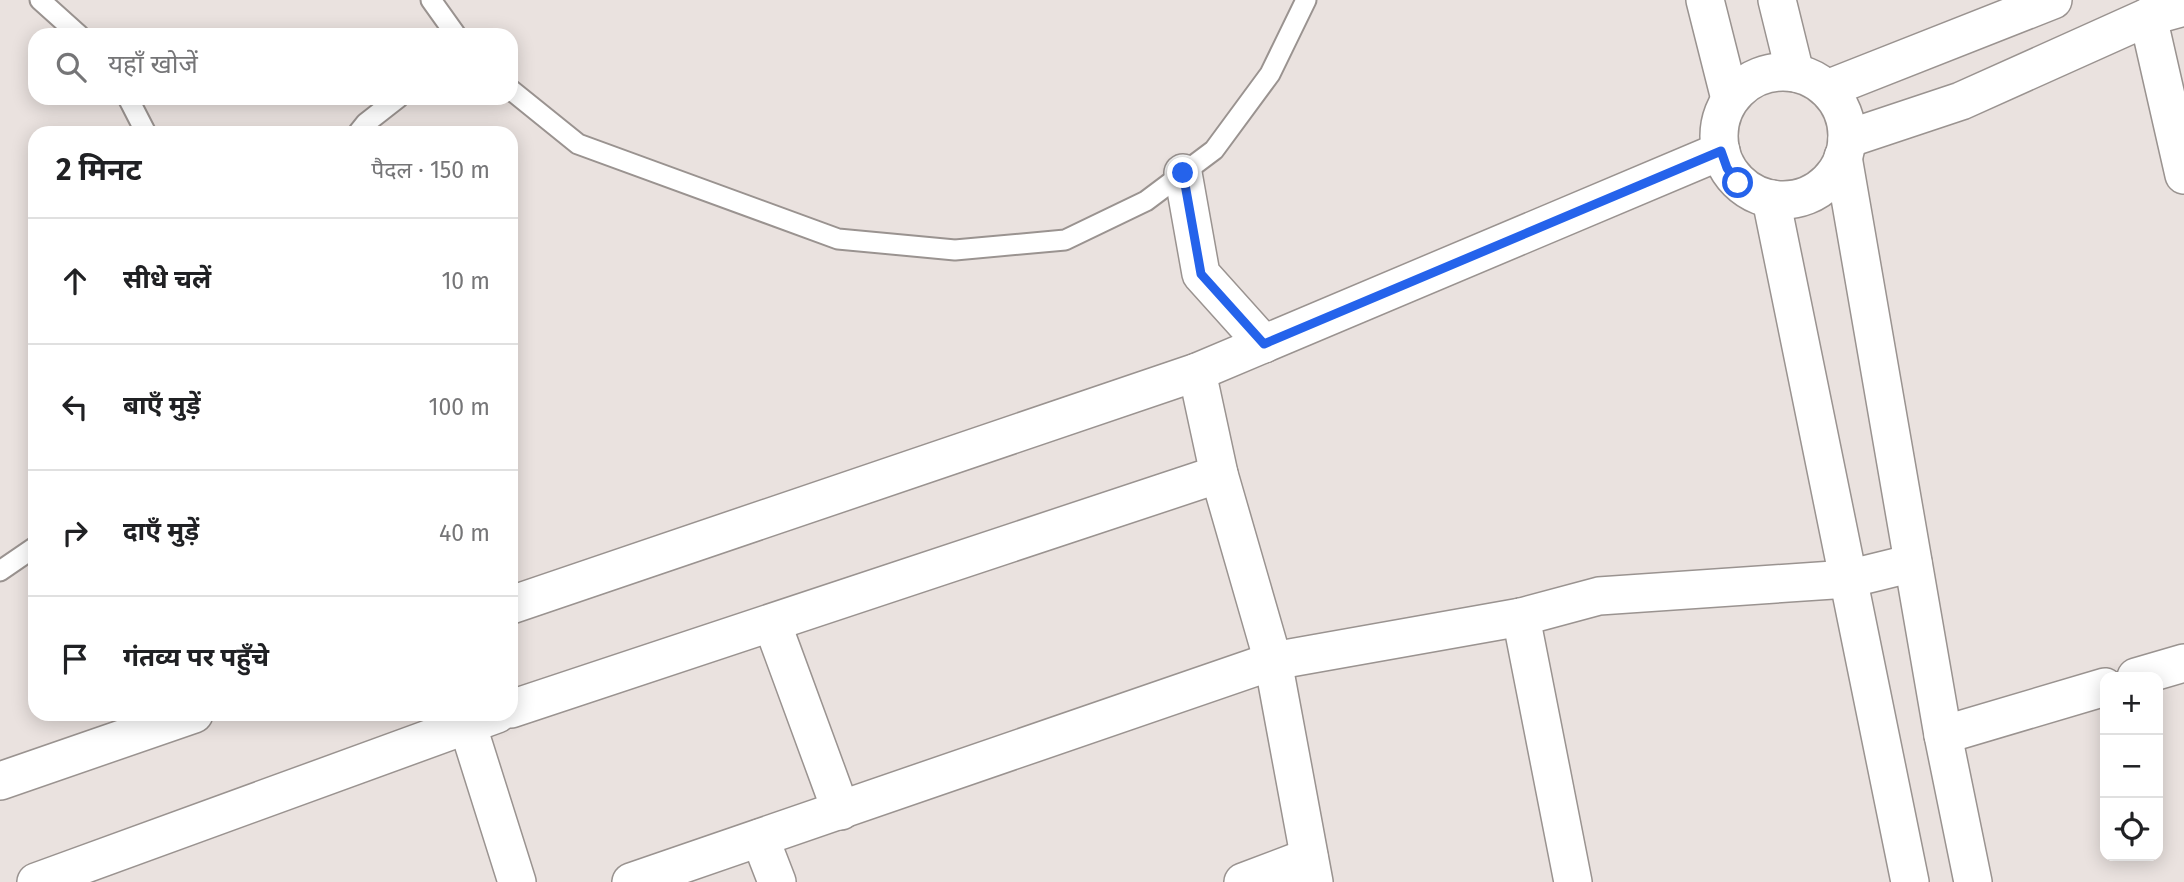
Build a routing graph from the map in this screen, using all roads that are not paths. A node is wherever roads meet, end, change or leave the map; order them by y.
1 (40, 0) edge
2 (431, 0) edge
3 (1306, 0) edge
4 (1705, 0) edge
5 (1777, 0) edge
6 (2053, 0) edge
7 (2184, 7) edge
8 (2148, 17) junction
9 (71, 28) edge
10 (451, 28) edge
11 (1795, 73) junction
12 (1827, 89) junction
13 (518, 96) edge
14 (1730, 99) junction
15 (131, 105) edge
16 (389, 105) edge
17 (142, 126) edge
18 (364, 126) edge
19 (1845, 148) junction
20 (1721, 151) junction
21 (1183, 173) junction
22 (2184, 175) edge
23 (1771, 199) junction
24 (1264, 344) junction
25 (1197, 372) junction
26 (1219, 474) junction
27 (28, 552) edge
28 (1913, 563) junction
29 (0, 571) edge
30 (1848, 579) junction
31 (518, 603) edge
32 (1521, 617) junction
33 (772, 623) junction
34 (1273, 662) junction
35 (2184, 663) edge
36 (2153, 672) edge
37 (2100, 688) edge
38 (518, 707) edge
39 (174, 721) edge
40 (465, 721) edge
41 (477, 721) edge
42 (1943, 735) junction
43 (0, 781) edge
44 (841, 811) junction
45 (760, 838) junction
46 (1311, 870) edge
47 (36, 882) edge
48 (517, 882) edge
49 (631, 882) edge
50 (777, 882) edge
51 (1243, 882) edge
52 (1573, 882) edge
53 (1910, 882) edge
54 (1973, 882) edge

1 - 9 lane
2 - 10 lane
3 - 21 lane
4 - 14 street
5 - 11 street
6 - 12 street
7 - 8 street
8 - 19 street
8 - 22 street
11 - 12 street
11 - 14 street
12 - 19 street
13 - 21 lane
14 - 20 street
15 - 17 lane
16 - 18 lane
19 - 23 street
19 - 28 street
20 - 23 street
20 - 24 street
21 - 24 street
23 - 30 street
24 - 25 street
25 - 26 street
25 - 31 street
26 - 33 street
26 - 34 street
27 - 29 lane
28 - 30 street
28 - 42 street
30 - 32 street
30 - 53 street
32 - 34 street
32 - 52 street
33 - 38 street
33 - 44 street
34 - 44 street
34 - 46 street
35 - 36 street
37 - 42 street
39 - 43 street
40 - 47 street
41 - 48 street
42 - 54 street
44 - 45 street
45 - 49 street
45 - 50 street
46 - 51 street

